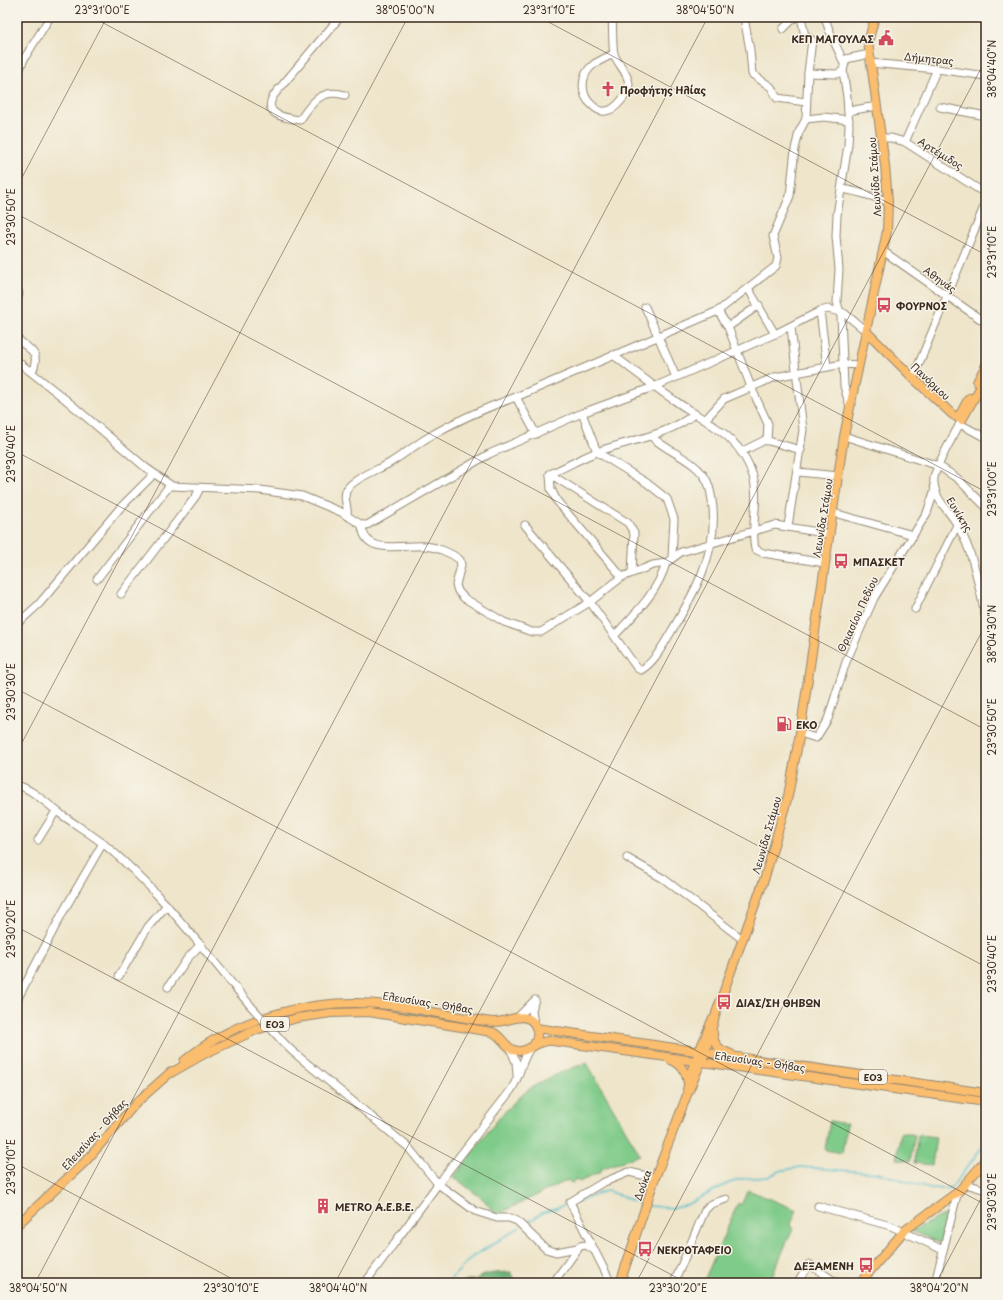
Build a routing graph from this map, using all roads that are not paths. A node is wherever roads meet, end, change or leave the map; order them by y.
1 (50, 17) edge
2 (340, 17) edge
3 (612, 17) edge
4 (795, 17) edge
5 (801, 17) edge
6 (825, 17) edge
7 (875, 17) edge
8 (745, 23) dead end
9 (783, 29) dead end
10 (614, 53) junction
11 (869, 54) junction
12 (870, 63) junction
13 (843, 68) junction
14 (937, 69) junction
15 (808, 73) junction
16 (17, 76) edge
17 (986, 76) edge
18 (345, 95) dead end
19 (806, 102) junction
20 (877, 106) junction
21 (940, 106) dead end
22 (848, 111) junction
23 (986, 116) edge
24 (806, 119) junction
25 (849, 120) junction
26 (882, 138) junction
27 (905, 142) junction
28 (842, 189) junction
29 (986, 194) edge
30 (888, 201) junction
31 (986, 202) edge
32 (883, 251) junction
33 (17, 288) edge
34 (748, 288) junction
35 (946, 296) junction
36 (17, 300) edge
37 (759, 305) junction
38 (645, 306) dead end
39 (718, 311) junction
40 (820, 311) junction
41 (839, 311) junction
42 (986, 323) edge
43 (728, 327) junction
44 (791, 327) junction
45 (866, 331) junction
46 (775, 334) junction
47 (659, 336) junction
48 (17, 339) edge
49 (737, 351) junction
50 (612, 355) junction
51 (17, 361) edge
52 (843, 364) junction
53 (858, 365) junction
54 (986, 365) edge
55 (828, 367) junction
56 (32, 372) junction
57 (797, 374) junction
58 (676, 377) junction
59 (986, 377) edge
60 (913, 378) junction
61 (656, 386) junction
62 (751, 387) junction
63 (516, 398) junction
64 (850, 407) junction
65 (582, 412) junction
66 (694, 414) junction
67 (705, 420) junction
68 (960, 421) junction
69 (536, 434) junction
70 (651, 436) junction
71 (844, 436) junction
72 (986, 438) edge
73 (767, 441) junction
74 (801, 450) junction
75 (597, 452) junction
76 (741, 452) junction
77 (939, 466) junction
78 (798, 472) junction
79 (154, 474) junction
80 (550, 474) junction
81 (838, 476) junction
82 (170, 485) junction
83 (200, 488) junction
84 (934, 489) junction
85 (986, 507) edge
86 (834, 513) junction
87 (347, 516) junction
88 (362, 525) junction
89 (525, 525) dead end
90 (957, 525) junction
91 (788, 526) junction
92 (755, 532) junction
93 (830, 534) junction
94 (913, 535) junction
95 (711, 544) junction
96 (672, 557) junction
97 (666, 563) junction
98 (825, 563) junction
99 (632, 573) junction
100 (622, 577) junction
101 (97, 579) dead end
102 (121, 594) dead end
103 (590, 602) junction
104 (915, 610) dead end
105 (986, 619) edge
106 (17, 624) edge
107 (616, 635) junction
108 (800, 733) junction
109 (17, 785) edge
110 (56, 811) junction
111 (38, 840) dead end
112 (103, 843) junction
113 (627, 858) dead end
114 (167, 905) junction
115 (742, 939) junction
116 (201, 944) junction
117 (119, 976) dead end
118 (168, 987) dead end
119 (17, 1000) edge
120 (716, 1013) junction
121 (518, 1017) junction
122 (509, 1020) junction
123 (535, 1026) junction
124 (712, 1031) junction
125 (504, 1041) junction
126 (532, 1047) junction
127 (510, 1048) junction
128 (702, 1053) junction
129 (657, 1056) junction
130 (745, 1059) junction
131 (698, 1062) junction
132 (169, 1074) junction
133 (517, 1080) junction
134 (688, 1083) junction
135 (986, 1093) edge
136 (687, 1095) junction
137 (986, 1102) edge
138 (986, 1160) edge
139 (655, 1178) junction
140 (438, 1184) junction
141 (966, 1184) junction
142 (986, 1190) edge
143 (958, 1191) junction
144 (726, 1199) dead end
145 (818, 1206) dead end
146 (17, 1225) edge
147 (904, 1231) junction
148 (577, 1248) junction
149 (943, 1250) junction
150 (595, 1251) junction
151 (986, 1270) edge
152 (620, 1282) edge
153 (365, 1283) edge
154 (553, 1283) edge
155 (611, 1283) edge
156 (631, 1283) edge
157 (674, 1283) edge
158 (798, 1283) edge
159 (837, 1283) edge
160 (860, 1283) edge
161 (935, 1283) edge
162 (984, 1283) edge

1 - 16 street
2 - 18 street
3 - 10 street
4 - 9 street
5 - 15 street
6 - 13 street
7 - 11 main road, Λεωνίδα Στάμου
8 - 19 street
10 - 10 street
11 - 12 main road, Λεωνίδα Στάμου
11 - 13 street
12 - 14 street, Δήμητρας
12 - 20 main road, Λεωνίδα Στάμου
13 - 15 street
13 - 22 street
14 - 17 street, Δήμητρας
14 - 27 street
15 - 19 street
19 - 24 street
20 - 22 street
20 - 26 main road, Λεωνίδα Στάμου
21 - 23 street
22 - 25 street
24 - 25 street
24 - 34 street
25 - 28 street
26 - 27 street, Αρτέμιδος
26 - 30 main road, Λεωνίδα Στάμου
27 - 29 street, Αρτέμιδος
28 - 30 street
28 - 41 street
30 - 32 main road, Λεωνίδα Στάμου
31 - 35 street
32 - 35 street, Αθηνάς
32 - 45 main road, Λεωνίδα Στάμου
33 - 36 street
34 - 37 street
34 - 39 street
35 - 42 street, Αθηνάς
35 - 60 street
37 - 43 street
37 - 46 street
38 - 47 street
39 - 43 street
39 - 47 street
40 - 41 street
40 - 44 street
40 - 55 street
41 - 45 street
41 - 52 street
43 - 49 street
44 - 46 street
44 - 57 street
45 - 53 main road, Λεωνίδα Στάμου
45 - 60 main road, Πανόρμου
46 - 49 street
47 - 50 street
47 - 58 street
48 - 56 street
49 - 58 street
49 - 62 street
50 - 61 street
50 - 63 street
51 - 56 street
52 - 53 street
52 - 55 street
52 - 64 street
53 - 64 main road, Λεωνίδα Στάμου
54 - 68 main road
55 - 57 street
56 - 79 street
57 - 62 street
57 - 74 street
58 - 61 street
59 - 68 main road
60 - 68 main road, Πανόρμου
61 - 65 street
61 - 66 street
62 - 67 street
62 - 73 street
63 - 69 street
63 - 87 street
64 - 71 main road, Λεωνίδα Στάμου
65 - 69 street
65 - 75 street
66 - 67 street
66 - 70 street
67 - 76 street
68 - 72 street, Πανόρμου
68 - 77 street
69 - 88 street
70 - 75 street
70 - 95 street
71 - 77 street
71 - 81 main road, Λεωνίδα Στάμου
73 - 74 street
73 - 76 street
74 - 78 street
75 - 80 street
75 - 96 street
76 - 92 street
77 - 84 street
77 - 85 street
78 - 81 street
78 - 91 street
79 - 82 street
79 - 106 street
80 - 99 street
80 - 100 street
81 - 86 main road, Λεωνίδα Στάμου
82 - 83 street
82 - 101 street
83 - 87 street
83 - 102 street
84 - 90 street, Ευνίκης
84 - 94 street, Θριασίου Πεδίου
86 - 93 main road, Λεωνίδα Στάμου
86 - 94 street
87 - 88 street
88 - 103 street
89 - 103 street
90 - 104 street
90 - 105 street, Ευνίκης
91 - 92 street
91 - 93 street
92 - 95 street
92 - 98 street
93 - 98 main road, Λεωνίδα Στάμου
94 - 108 street, Θριασίου Πεδίου
95 - 96 street
95 - 107 street
96 - 97 street
97 - 99 street
97 - 107 street
98 - 108 main road, Λεωνίδα Στάμου
99 - 100 street
100 - 103 street
103 - 107 street
108 - 115 main road, Λεωνίδα Στάμου
109 - 110 street
110 - 111 street
110 - 112 street
112 - 114 street
112 - 119 street
113 - 115 street
114 - 116 street
114 - 117 street
115 - 120 main road, Λεωνίδα Στάμου
116 - 118 street
116 - 140 street, bridge
120 - 124 main road, Λεωνίδα Στάμου
120 - 128 main road, Λεωνίδα Στάμου
121 - 122 main road, Ελευσίνας - Θήβας / ΕΟ3
121 - 123 main road, Ελευσίνας - Θήβας / ΕΟ3
121 - 123 street
122 - 125 main road
122 - 132 main road, Ελευσίνας - Θήβας / ΕΟ3
123 - 126 main road
123 - 128 main road, Ελευσίνας - Θήβας / ΕΟ3
124 - 128 main road, Λεωνίδα Στάμου
124 - 130 main road, ΕΟ3
125 - 127 main road, Ελευσίνας - Θήβας / ΕΟ3
125 - 132 main road, Ελευσίνας - Θήβας / ΕΟ3
126 - 127 main road, Ελευσίνας - Θήβας / ΕΟ3
126 - 129 main road, Ελευσίνας - Θήβας / ΕΟ3
126 - 133 street
127 - 133 street
128 - 130 main road, Ελευσίνας - Θήβας / ΕΟ3
128 - 131 main road, Δούκα
129 - 131 main road, Ελευσίνας - Θήβας / ΕΟ3
129 - 134 main road, ΕΟ3
130 - 135 main road, Ελευσίνας - Θήβας / ΕΟ3
131 - 134 main road, Δούκα
131 - 136 main road, Δούκα
131 - 137 main road, Ελευσίνας - Θήβας / ΕΟ3
132 - 146 main road, Ελευσίνας - Θήβας / ΕΟ3
133 - 140 street
134 - 136 main road, Δούκα
136 - 139 main road, Δούκα
138 - 141 main road
139 - 150 street
139 - 152 main road, Δούκα
140 - 148 street
140 - 153 street
141 - 142 street
141 - 143 main road
143 - 147 main road
143 - 149 street
144 - 157 street
145 - 147 street
147 - 149 street
147 - 160 main road
148 - 150 street
148 - 154 street
149 - 161 street
150 - 155 street
151 - 162 street
152 - 156 street
158 - 159 street

